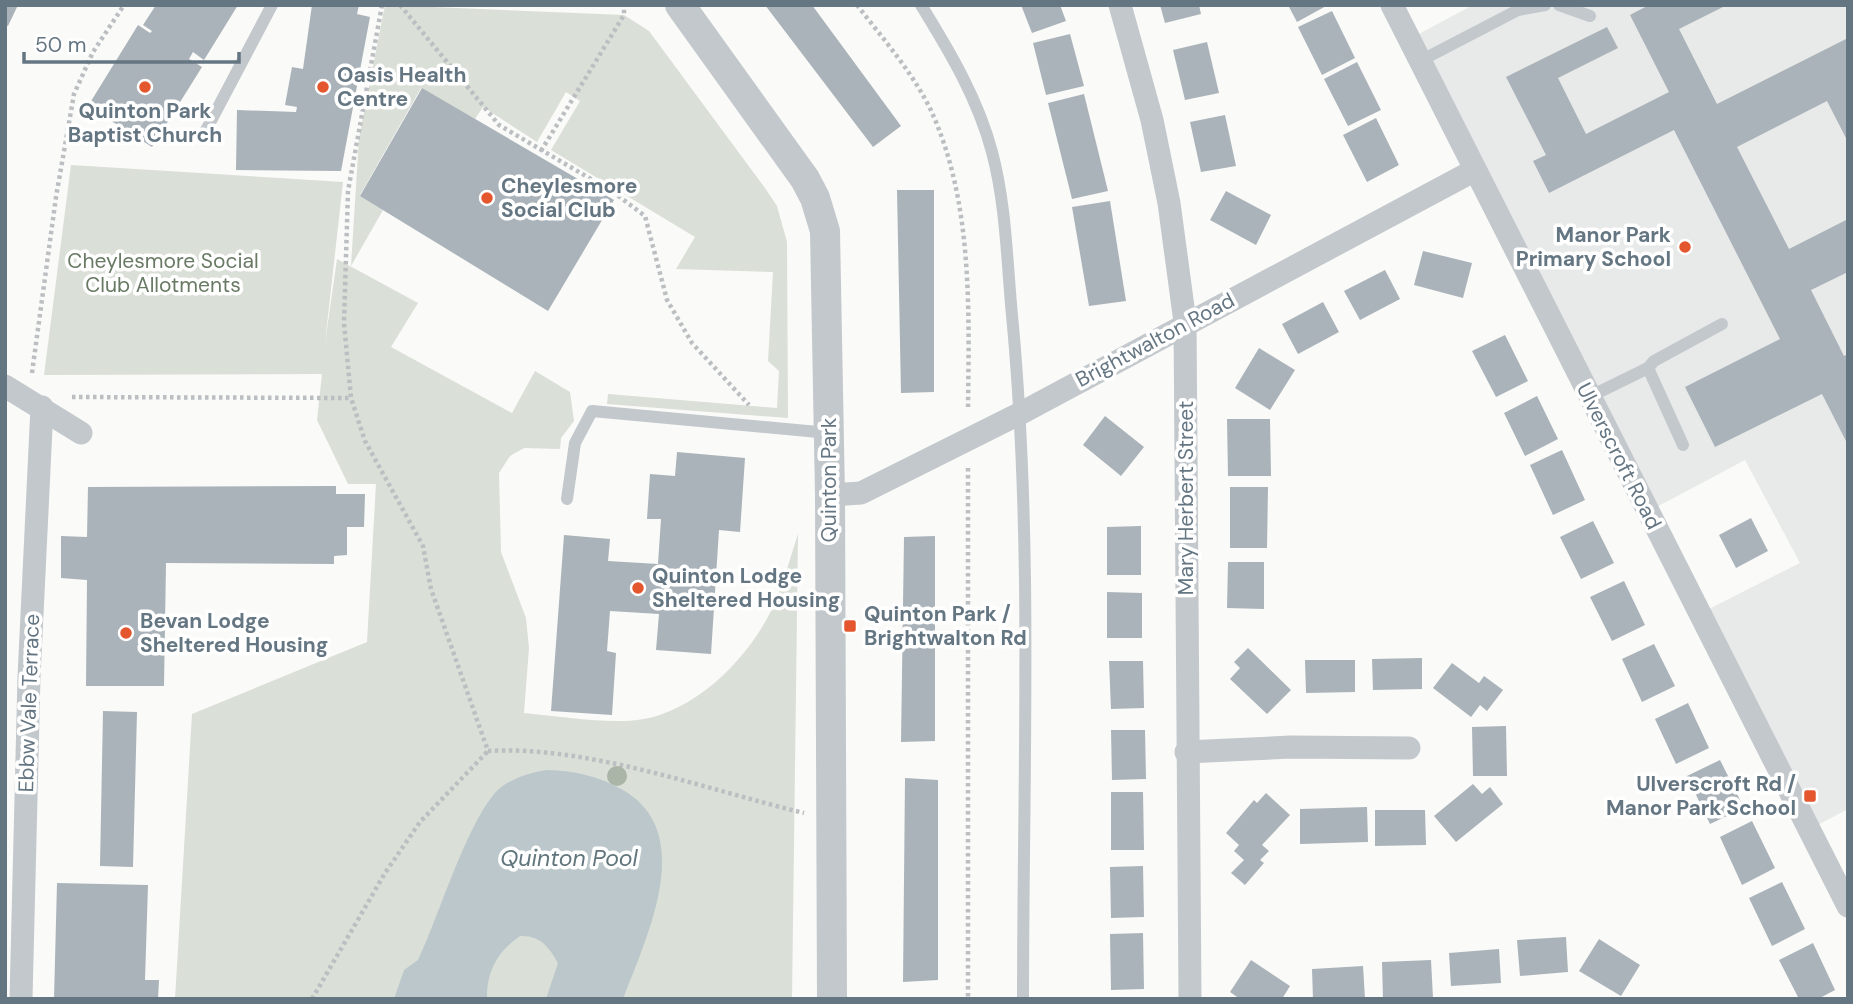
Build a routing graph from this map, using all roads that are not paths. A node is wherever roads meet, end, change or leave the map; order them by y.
1 (272, 5) edge
2 (680, 5) edge
3 (921, 5) edge
4 (1120, 5) edge
5 (1392, 5) edge
6 (1545, 5) edge
7 (1559, 5) edge
8 (1590, 16) dead end
9 (1420, 61) junction
10 (204, 134) dead end
11 (1475, 170) junction
12 (1185, 322) junction
13 (1722, 324) dead end
14 (1648, 368) junction
15 (5, 386) edge
16 (1589, 397) junction
17 (42, 407) junction
18 (1021, 413) junction
19 (81, 433) dead end
20 (829, 433) junction
21 (1683, 445) dead end
22 (830, 495) junction
23 (567, 499) dead end
24 (1409, 748) dead end
25 (1186, 752) junction
26 (1848, 906) edge
27 (21, 999) edge
28 (832, 999) edge
29 (1023, 999) edge
30 (1190, 999) edge

1 - 10 lane
2 - 20 street, Quinton Park
3 - 18 lane
4 - 12 street, Mary Herbert Street
5 - 9 street, Ulverscroft Road
6 - 9 lane
7 - 8 lane
9 - 11 street, Ulverscroft Road
11 - 12 street, Brightwalton Road
11 - 16 street, Ulverscroft Road
12 - 18 street, Brightwalton Road
12 - 25 street, Mary Herbert Street
13 - 14 lane
14 - 16 lane
14 - 21 lane
15 - 17 street
16 - 26 street, Ulverscroft Road
17 - 19 street
17 - 27 street, Ebbw Vale Terrace
18 - 22 street, Brightwalton Road
18 - 29 lane
20 - 22 street, Quinton Park
20 - 23 lane
22 - 28 street, Quinton Park
24 - 25 street
25 - 30 street, Mary Herbert Street

